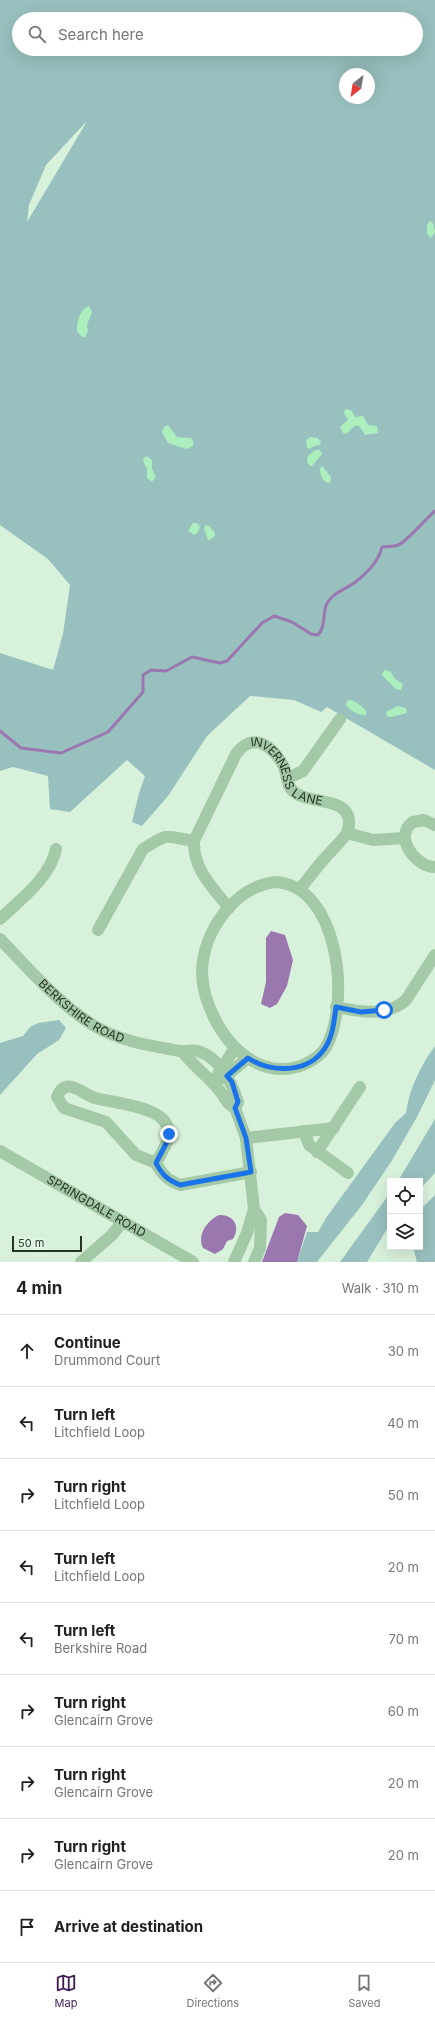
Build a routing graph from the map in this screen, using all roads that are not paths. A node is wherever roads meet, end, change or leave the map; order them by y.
1 (340, 719) dead end
2 (288, 778) junction
3 (435, 825) edge
4 (346, 833) junction
5 (404, 838) junction
6 (194, 841) junction
7 (56, 849) dead end
8 (435, 867) edge
9 (300, 889) junction
10 (229, 908) junction
11 (0, 919) edge
12 (98, 930) dead end
13 (0, 939) edge
14 (435, 954) edge
15 (336, 1007) junction
16 (235, 1048) junction
17 (182, 1052) junction
18 (248, 1058) junction
19 (224, 1072) junction
20 (213, 1082) junction
21 (360, 1087) dead end
22 (235, 1108) junction
23 (334, 1128) junction
24 (304, 1131) junction
25 (246, 1138) junction
26 (0, 1151) edge
27 (317, 1152) junction
28 (156, 1163) junction
29 (251, 1172) junction
30 (348, 1173) dead end
31 (254, 1209) junction
32 (123, 1221) junction
33 (81, 1262) edge
34 (193, 1262) edge
35 (234, 1262) edge
36 (254, 1262) edge

1 - 2 street
2 - 4 street, INVERNESS LANE
2 - 6 street, INVERNESS LANE
3 - 5 street
4 - 5 street
4 - 9 street
5 - 8 street
6 - 10 street
6 - 12 street
7 - 11 street
9 - 10 street
9 - 15 street
10 - 16 street
13 - 17 street, BERKSHIRE ROAD
14 - 15 street
15 - 18 street
16 - 18 street
16 - 19 street
17 - 19 street, BERKSHIRE ROAD
17 - 20 street, BERKSHIRE ROAD
18 - 19 street
19 - 20 street
19 - 22 street, BERKSHIRE ROAD
20 - 22 street, BERKSHIRE ROAD
21 - 23 street
22 - 25 street, BERKSHIRE ROAD
23 - 24 street
23 - 27 street
24 - 25 street
24 - 27 street
25 - 29 street, BERKSHIRE ROAD
26 - 32 street, SPRINGDALE ROAD
27 - 30 street
28 - 28 street
28 - 29 street
29 - 31 street, BERKSHIRE ROAD
31 - 35 street, BERKSHIRE ROAD
31 - 36 street, BERKSHIRE ROAD
32 - 33 street
32 - 34 street, SPRINGDALE ROAD

